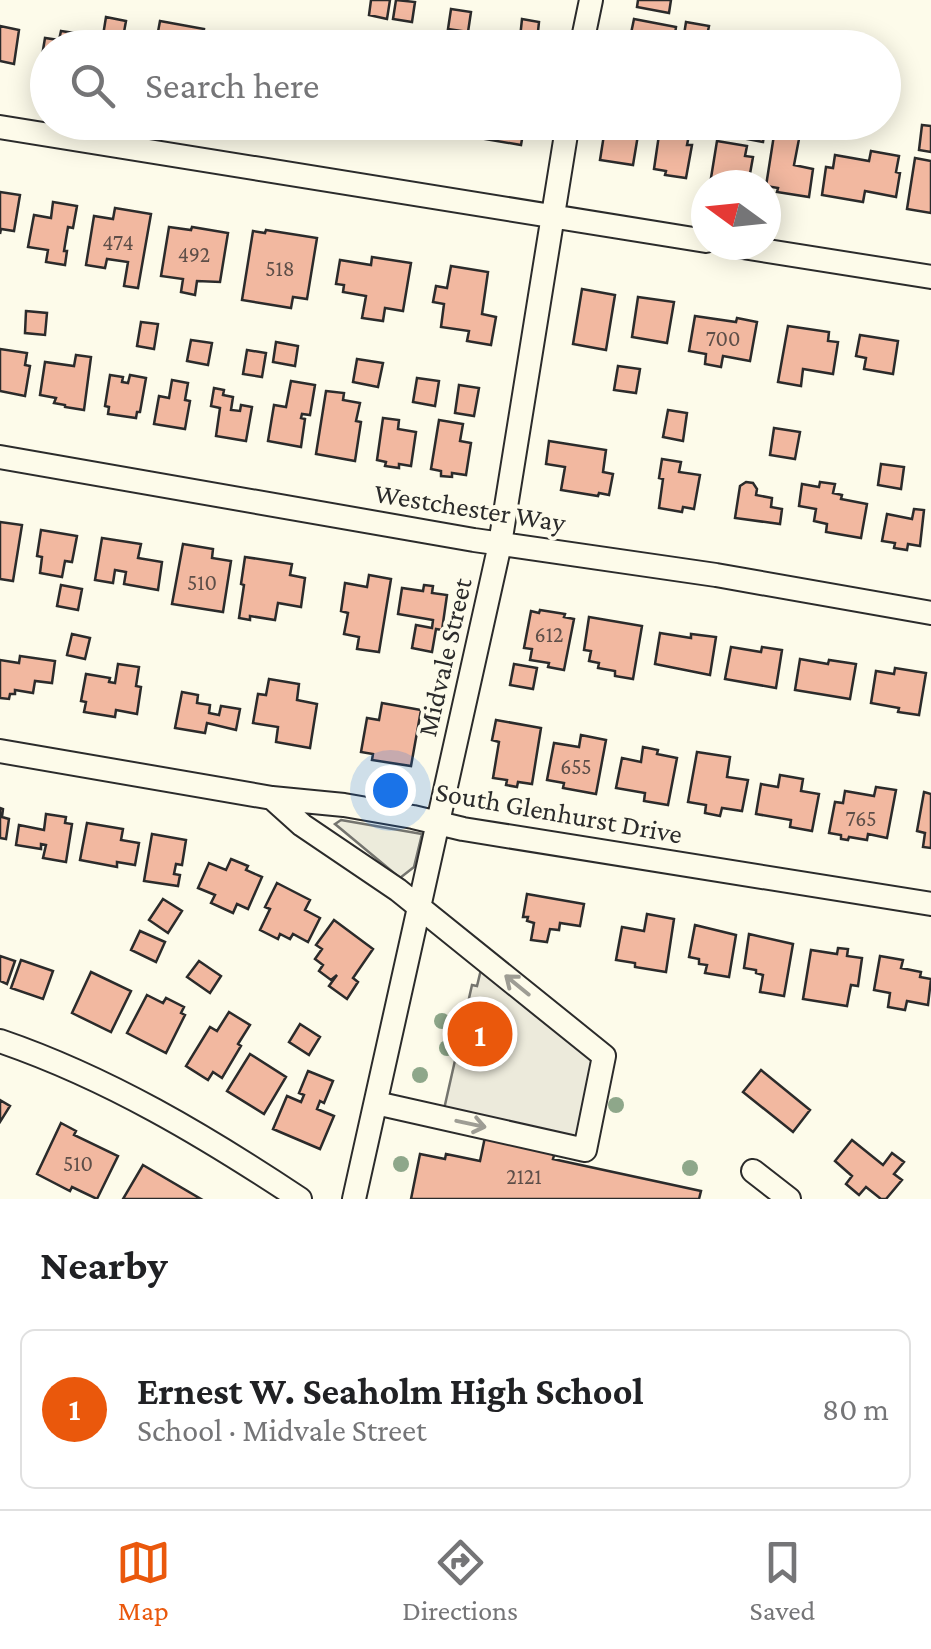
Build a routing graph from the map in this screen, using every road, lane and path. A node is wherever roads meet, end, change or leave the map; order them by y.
1 (591, 0) edge
2 (584, 30) edge
3 (0, 126) edge
4 (30, 131) edge
5 (85, 140) edge
6 (565, 140) edge
7 (552, 217) junction
8 (691, 239) edge
9 (781, 253) edge
10 (931, 277) edge
11 (0, 457) edge
12 (500, 544) junction
13 (931, 612) edge
14 (0, 751) edge
15 (272, 798) junction
16 (438, 823) junction
17 (931, 904) edge
18 (419, 907) junction
19 (0, 1041) edge
20 (376, 1103) junction
21 (753, 1171) dead end
22 (300, 1199) edge
23 (354, 1199) edge
24 (789, 1199) edge

1 - 2 street
3 - 4 street
5 - 7 street
6 - 7 street, Midvale Street
7 - 8 street
7 - 12 street, Midvale Street
9 - 10 street
11 - 12 street, Westchester Way
12 - 13 street, Westchester Way
12 - 16 street, Midvale Street
14 - 15 street, South Glenhurst Drive
15 - 16 street, South Glenhurst Drive
15 - 18 street
16 - 17 street, South Glenhurst Drive
16 - 18 street, Midvale Street
18 - 20 street, Midvale Street
20 -> 18 street
19 - 22 street
20 - 23 street, Midvale Street
21 - 24 street

